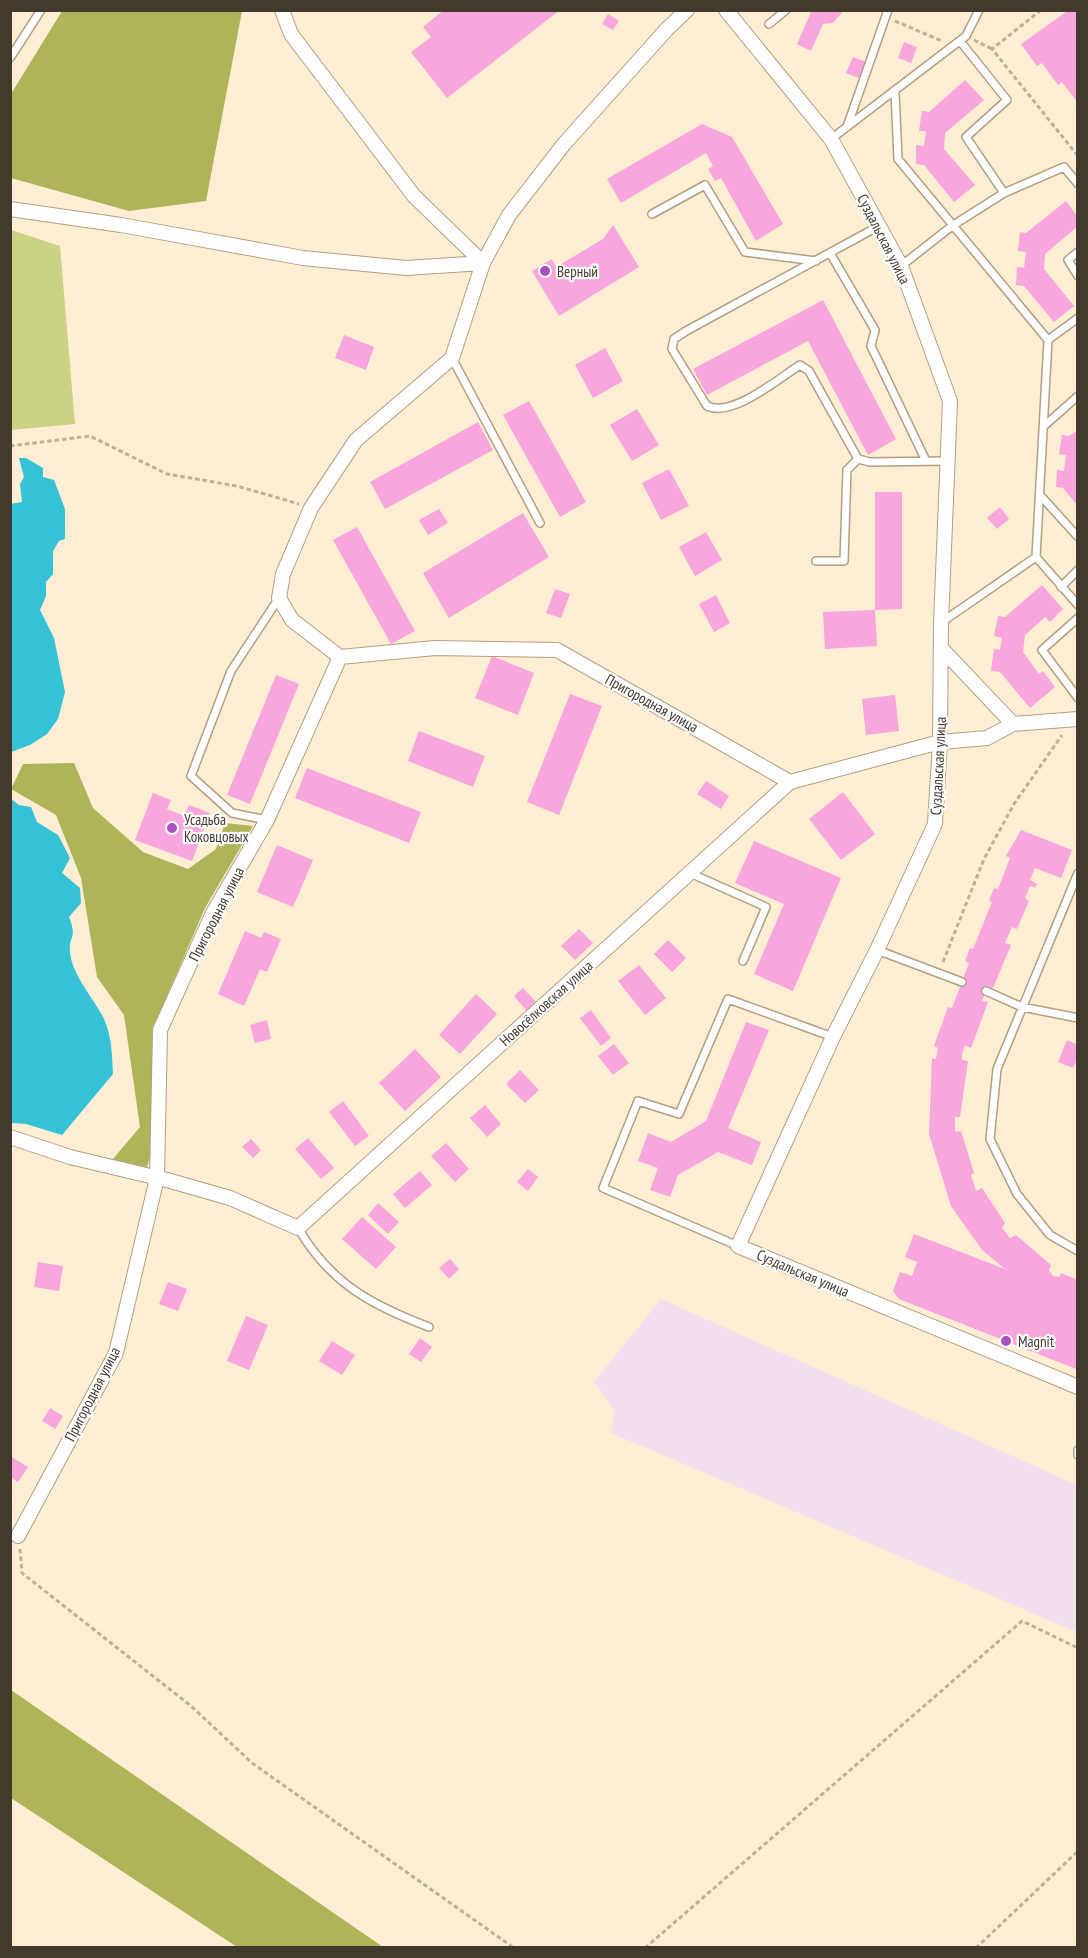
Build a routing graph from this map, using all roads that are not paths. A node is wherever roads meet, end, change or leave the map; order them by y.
1 (41, 10) edge
2 (282, 10) edge
3 (687, 10) edge
4 (726, 10) edge
5 (786, 10) edge
6 (978, 10) edge
7 (887, 14) edge
8 (769, 24) dead end
9 (963, 39) junction
10 (10, 58) edge
11 (895, 92) junction
12 (847, 127) junction
13 (831, 139) junction
14 (1077, 184) edge
15 (1005, 194) junction
16 (10, 209) edge
17 (652, 214) dead end
18 (952, 225) junction
19 (879, 226) junction
20 (1077, 252) edge
21 (830, 253) junction
22 (816, 261) junction
23 (483, 263) junction
24 (901, 266) junction
25 (1077, 276) edge
26 (1077, 318) edge
27 (1048, 340) junction
28 (452, 358) junction
29 (1077, 396) edge
30 (1044, 426) junction
31 (858, 459) junction
32 (926, 461) junction
33 (948, 461) junction
34 (1040, 495) junction
35 (540, 523) dead end
36 (1077, 537) edge
37 (1036, 557) junction
38 (816, 561) dead end
39 (1077, 570) edge
40 (1061, 587) junction
41 (279, 598) junction
42 (1077, 605) edge
43 (1077, 618) edge
44 (941, 623) junction
45 (941, 648) junction
46 (340, 657) junction
47 (1077, 698) edge
48 (1075, 719) edge
49 (1013, 724) junction
50 (940, 742) junction
51 (790, 782) junction
52 (267, 820) junction
53 (690, 873) junction
54 (1077, 873) edge
55 (877, 950) junction
56 (743, 961) dead end
57 (962, 982) dead end
58 (986, 991) dead end
59 (1023, 1007) junction
60 (1077, 1018) edge
61 (832, 1037) junction
62 (10, 1137) edge
63 (157, 1178) junction
64 (298, 1228) junction
65 (738, 1246) junction
66 (1077, 1251) edge
67 (429, 1327) dead end
68 (1077, 1387) edge
69 (1077, 1450) edge
70 (1077, 1455) edge
71 (18, 1536) road end

1 - 10 lane
2 - 23 street
3 - 23 street
4 - 13 street, Суздальская улица
5 - 8 lane
6 - 9 lane
7 - 12 lane
9 - 11 lane
9 - 15 lane
11 - 12 lane
11 - 18 lane
12 - 13 lane
13 - 19 street, Суздальская улица
14 - 15 lane
15 - 18 lane
16 - 23 street
17 - 22 lane
18 - 24 lane
18 - 27 lane
19 - 21 lane
19 - 24 street, Суздальская улица
20 - 25 lane
21 - 22 lane
21 - 32 lane
22 - 31 lane
23 - 28 street
24 - 33 street, Суздальская улица
26 - 27 lane
27 - 30 lane
28 - 35 lane
28 - 41 street
29 - 30 lane
30 - 34 lane
31 - 32 lane
31 - 38 lane
32 - 33 lane
33 - 44 street, Суздальская улица
34 - 36 lane
34 - 37 lane
37 - 40 lane
37 - 44 lane
39 - 40 lane
40 - 42 lane
41 - 46 street
41 - 52 lane
43 - 47 lane
44 - 45 street, Суздальская улица
45 - 49 street
45 - 50 street, Суздальская улица
46 - 51 street, Пригородная улица
46 - 52 street, Пригородная улица
48 - 49 street
49 - 50 street, Новосёлковская улица
50 - 51 street, Новосёлковская улица
50 - 55 street, Суздальская улица
51 - 53 street, Новосёлковская улица
52 - 63 street, Пригородная улица
53 - 56 lane
53 - 64 street, Новосёлковская улица
54 - 59 lane
55 - 57 lane
55 - 61 street, Суздальская улица
58 - 59 lane
59 - 60 lane
59 - 66 lane
61 - 65 street, Суздальская улица
61 - 65 lane
62 - 63 street
63 - 64 street
63 - 71 street, Пригородная улица
64 - 67 lane
65 - 68 street, Суздальская улица
69 - 70 lane

